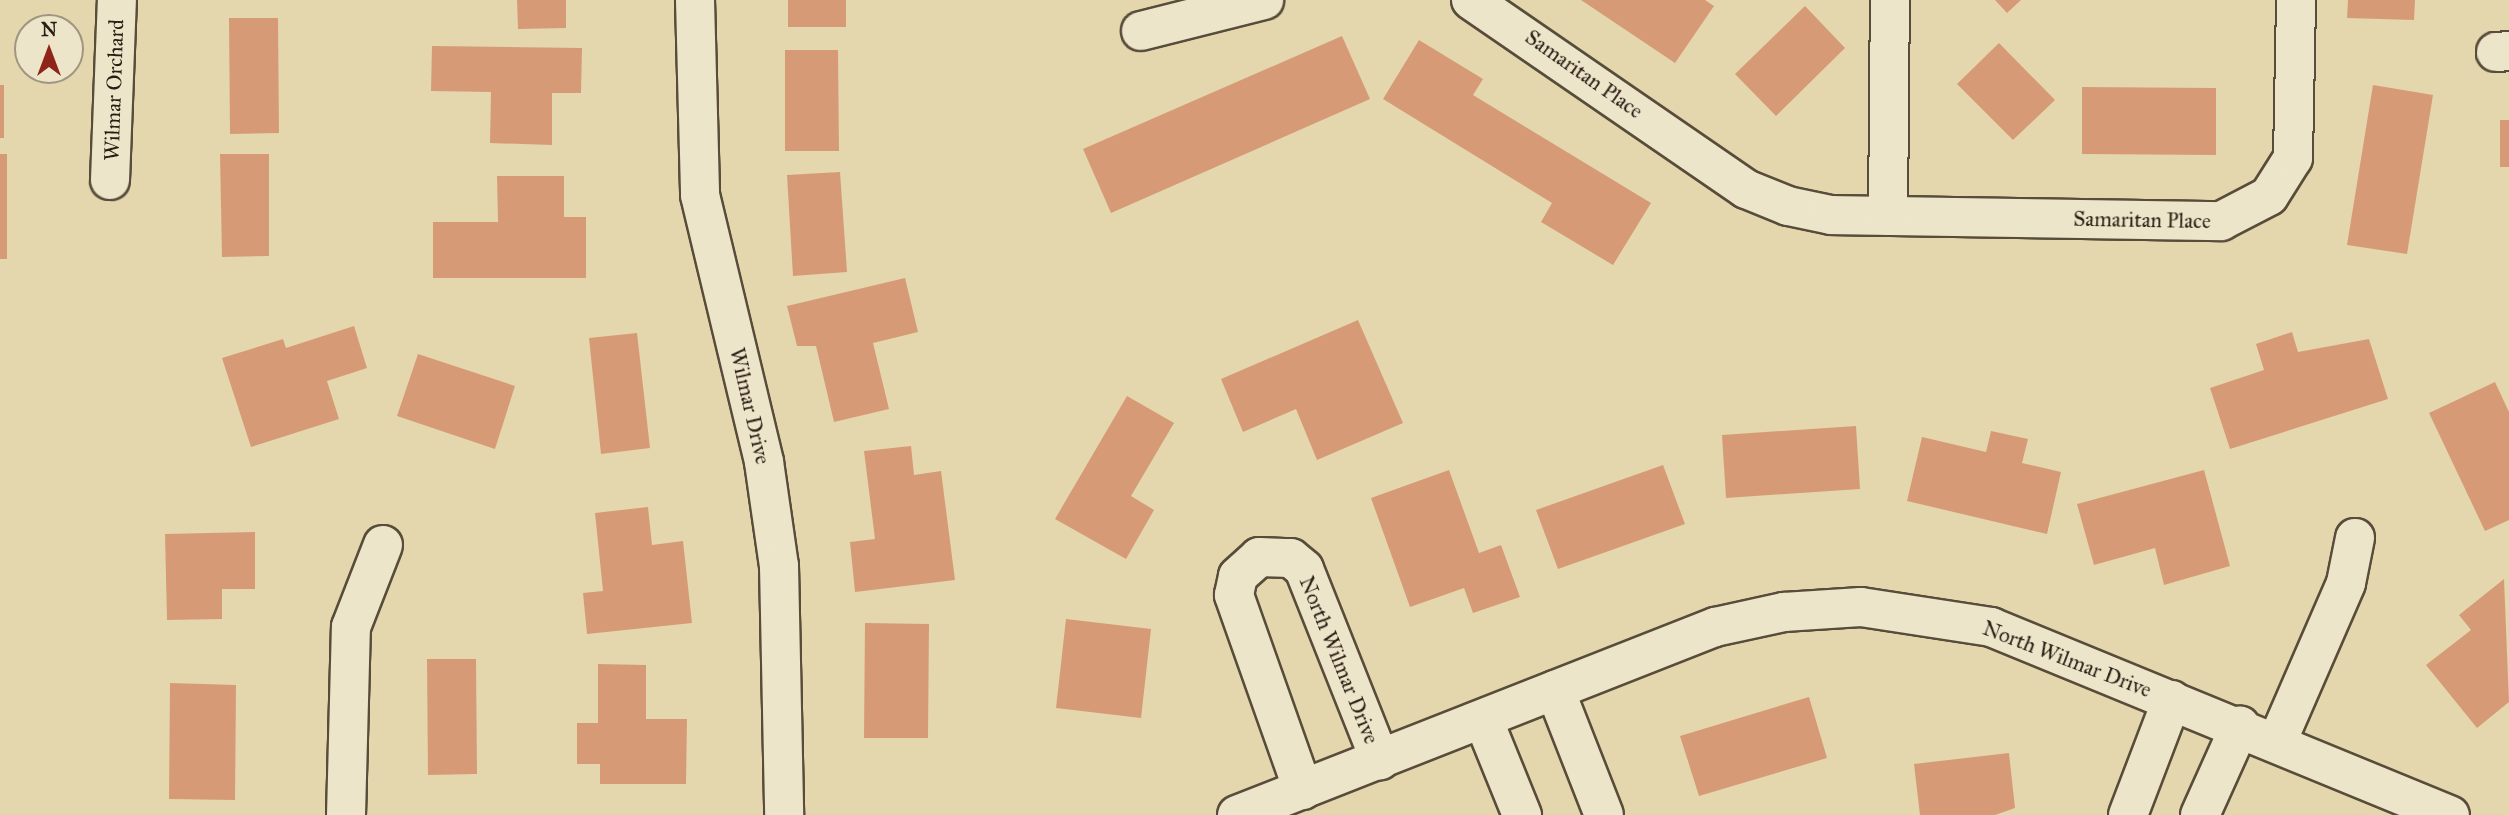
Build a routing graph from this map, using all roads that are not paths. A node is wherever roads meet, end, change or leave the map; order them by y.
1 (117, 0) edge
2 (695, 0) edge
3 (1264, 0) edge
4 (1471, 0) edge
5 (1890, 0) edge
6 (2296, 0) edge
7 (1141, 31) dead end
8 (110, 180) dead end
9 (1888, 216) junction
10 (2355, 538) dead end
11 (383, 545) dead end
12 (1555, 690) junction
13 (2172, 700) junction
14 (1483, 719) junction
15 (2240, 726) junction
16 (2277, 742) junction
17 (1380, 760) junction
18 (1303, 790) junction
19 (346, 815) edge
20 (784, 815) edge
21 (1237, 815) edge
22 (1522, 815) edge
23 (1604, 815) edge
24 (2128, 815) edge
25 (2200, 815) edge
26 (2451, 815) edge

1 - 8 street, Wilmar Orchard
2 - 20 street, Wilmar Drive
3 - 7 street
4 - 9 street, Samaritan Place
5 - 9 street
6 - 9 street, Samaritan Place
10 - 16 street
11 - 19 street
12 - 13 street, North Wilmar Drive
12 - 14 street, North Wilmar Drive
12 - 23 street
13 - 15 street, North Wilmar Drive
13 - 24 street, North Wilmar Drive
14 - 17 street, North Wilmar Drive
14 - 22 street
15 - 16 street, North Wilmar Drive
15 - 25 street
16 - 26 street, North Wilmar Drive
17 - 18 street, North Wilmar Drive
17 - 18 street, North Wilmar Drive
18 - 21 street, North Wilmar Drive

